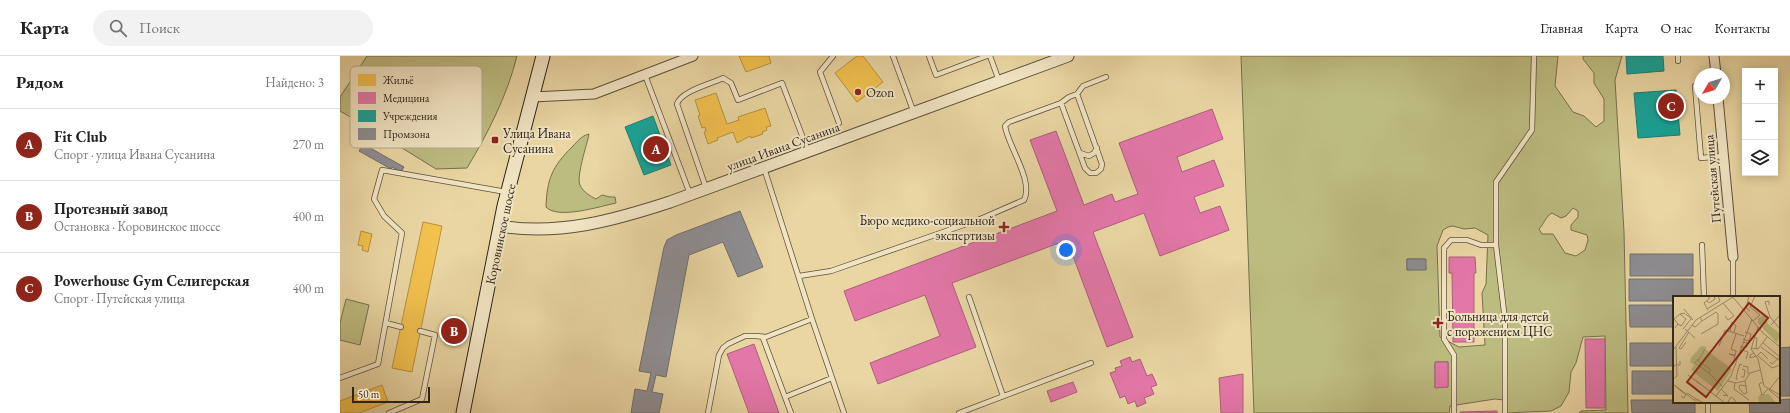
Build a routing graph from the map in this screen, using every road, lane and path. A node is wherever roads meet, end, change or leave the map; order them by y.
1 (543, 56) edge
2 (833, 56) edge
3 (893, 56) edge
4 (929, 56) edge
5 (988, 56) edge
6 (1068, 56) edge
7 (1534, 56) edge
8 (1714, 56) edge
9 (689, 57) edge
10 (1715, 68) edge
11 (645, 76) junction
12 (1106, 77) dead end
13 (999, 81) junction
14 (1078, 94) junction
15 (532, 97) junction
16 (1061, 103) junction
17 (1696, 104) edge
18 (1719, 104) edge
19 (914, 113) junction
20 (839, 123) dead end
21 (1097, 148) junction
22 (808, 152) junction
23 (1080, 153) junction
24 (1723, 156) junction
25 (764, 167) junction
26 (706, 188) junction
27 (508, 192) junction
28 (690, 194) junction
29 (500, 226) junction
30 (1496, 245) junction
31 (1702, 245) dead end
32 (1732, 257) joint
33 (799, 276) junction
34 (1704, 296) edge
35 (1734, 296) edge
36 (969, 297) dead end
37 (812, 319) junction
38 (386, 323) junction
39 (401, 327) dead end
40 (420, 331) dead end
41 (763, 338) junction
42 (1091, 363) dead end
43 (340, 378) edge
44 (832, 378) junction
45 (1003, 396) junction
46 (786, 397) junction
47 (389, 413) edge
48 (463, 413) edge
49 (708, 413) edge
50 (791, 413) edge
51 (844, 413) edge
52 (959, 413) edge
53 (1454, 413) edge
54 (1505, 413) edge

1 - 15 main road, Коровинское шоссе
2 - 20 lane
3 - 19 lane
4 - 5 lane
5 - 13 lane
6 - 13 street, улица Ивана Сусанина
7 - 30 lane
8 - 10 street
9 - 11 street
11 - 15 street
11 - 28 lane
12 - 14 lane
13 - 19 street, улица Ивана Сусанина
14 - 16 lane
14 - 21 lane
15 - 27 main road, Коровинское шоссе
16 - 23 lane
16 - 33 lane
17 - 24 lane
18 - 24 street, Путейская улица
19 - 22 street, улица Ивана Сусанина
21 - 23 lane
21 - 23 lane
22 - 25 street, улица Ивана Сусанина
22 - 26 lane
24 - 32 street, Путейская улица
25 - 26 street, улица Ивана Сусанина
25 - 33 lane
26 - 28 street, улица Ивана Сусанина
27 - 29 main road, Коровинское шоссе
27 - 38 lane
28 - 29 street, улица Ивана Сусанина
29 - 48 main road, Коровинское шоссе
30 - 53 lane
30 - 54 lane
31 - 34 lane
32 - 35 lane
33 - 37 lane
36 - 45 lane
37 - 41 lane
37 - 44 lane
38 - 39 lane
38 - 43 lane
40 - 47 lane
41 - 46 lane
41 - 49 lane
42 - 45 lane
44 - 46 lane
44 - 51 lane
45 - 52 lane
46 - 50 lane

